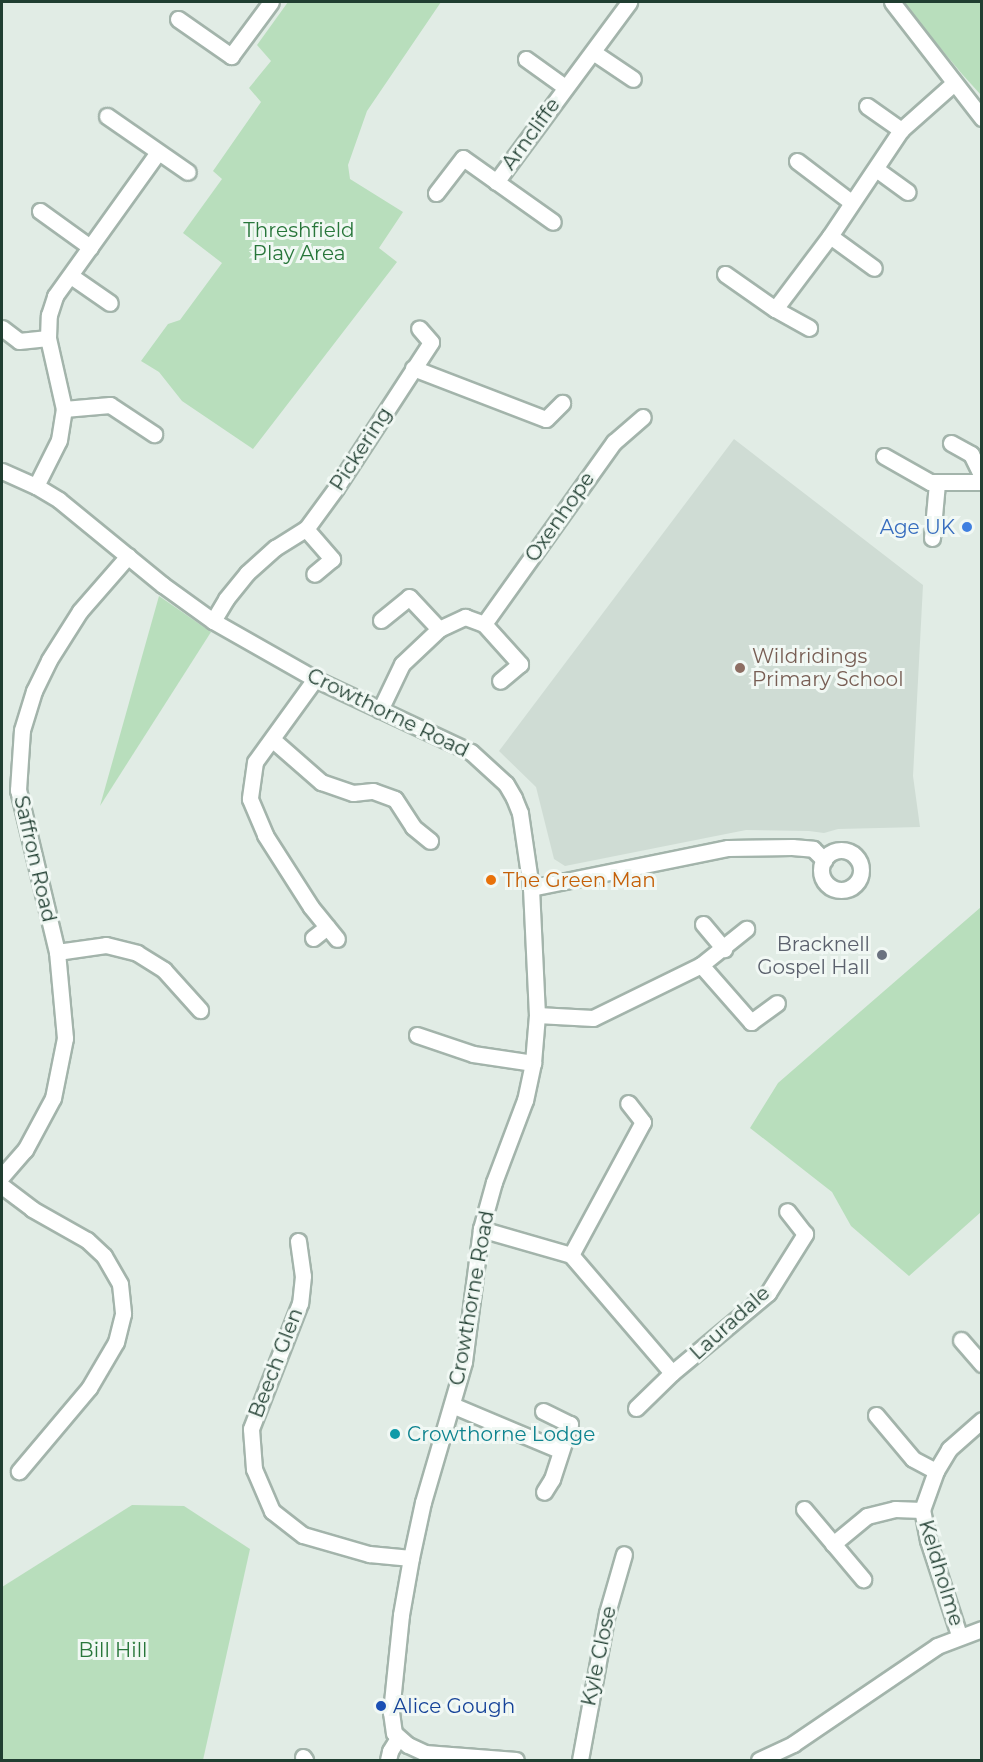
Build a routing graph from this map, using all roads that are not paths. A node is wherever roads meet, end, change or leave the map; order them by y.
1 (271, 2) edge
2 (629, 2) edge
3 (892, 2) edge
4 (178, 19) dead end
5 (593, 52) junction
6 (525, 59) dead end
7 (633, 79) dead end
8 (954, 83) junction
9 (566, 87) junction
10 (867, 106) dead end
11 (107, 116) dead end
12 (981, 118) edge
13 (901, 130) junction
14 (158, 152) junction
15 (797, 161) dead end
16 (876, 169) junction
17 (188, 172) dead end
18 (496, 182) junction
19 (908, 192) dead end
20 (436, 193) dead end
21 (851, 202) junction
22 (40, 211) dead end
23 (553, 222) dead end
24 (830, 236) junction
25 (90, 248) junction
26 (874, 268) dead end
27 (725, 274) dead end
28 (71, 276) junction
29 (110, 303) dead end
30 (775, 309) junction
31 (2, 328) edge
32 (419, 328) dead end
33 (809, 328) dead end
34 (48, 338) junction
35 (413, 368) junction
36 (562, 403) dead end
37 (64, 409) junction
38 (643, 417) dead end
39 (154, 434) dead end
40 (951, 442) dead end
41 (884, 456) dead end
42 (2, 471) edge
43 (981, 477) edge
44 (981, 482) edge
45 (937, 483) junction
46 (36, 486) junction
47 (306, 529) junction
48 (932, 538) dead end
49 (128, 556) junction
50 (314, 574) dead end
51 (381, 620) dead end
52 (213, 621) junction
53 (484, 624) junction
54 (439, 628) junction
55 (315, 679) junction
56 (500, 681) dead end
57 (380, 710) junction
58 (273, 740) junction
59 (430, 841) dead end
60 (824, 860) dead end
61 (531, 888) junction
62 (703, 924) dead end
63 (746, 929) dead end
64 (313, 938) dead end
65 (724, 948) junction
66 (57, 952) junction
67 (701, 965) junction
68 (777, 1003) dead end
69 (200, 1010) dead end
70 (537, 1015) junction
71 (417, 1035) dead end
72 (533, 1063) junction
73 (628, 1103) dead end
74 (2, 1176) edge
75 (2, 1186) edge
76 (787, 1211) dead end
77 (482, 1229) junction
78 (298, 1241) dead end
79 (571, 1255) junction
80 (961, 1340) dead end
81 (981, 1364) edge
82 (672, 1373) junction
83 (452, 1406) junction
84 (636, 1408) dead end
85 (543, 1411) dead end
86 (876, 1415) dead end
87 (981, 1422) edge
88 (559, 1450) junction
89 (20, 1471) dead end
90 (936, 1471) junction
91 (544, 1492) dead end
92 (804, 1509) dead end
93 (922, 1510) junction
94 (833, 1544) junction
95 (624, 1554) dead end
96 (411, 1558) junction
97 (863, 1580) dead end
98 (981, 1629) edge
99 (960, 1635) junction
100 (398, 1738) junction
101 (388, 1761) edge
102 (516, 1761) edge
103 (580, 1761) edge
104 (759, 1761) edge

1 - 4 street
2 - 5 street, Arncliffe
3 - 8 street
5 - 7 street
5 - 9 street, Arncliffe
6 - 9 street, Arncliffe
8 - 12 street
8 - 13 street
9 - 18 street, Arncliffe
10 - 13 street
11 - 14 street
13 - 16 street
14 - 17 street
14 - 25 street
15 - 21 street
16 - 19 street
16 - 21 street
18 - 20 street, Arncliffe
18 - 23 street, Arncliffe
21 - 24 street
22 - 25 street
24 - 26 street
24 - 30 street
25 - 28 street
27 - 30 street
28 - 29 street
28 - 34 street
30 - 33 street
31 - 34 street
32 - 35 street, Pickering
34 - 37 street
35 - 36 street
35 - 47 street, Pickering
37 - 39 street
37 - 46 street
38 - 53 street, Oxenhope
40 - 43 street
41 - 45 street
42 - 46 street, Crowthorne Road
44 - 45 street
45 - 48 street
46 - 49 street, Crowthorne Road
47 - 50 street
47 - 52 street, Pickering
49 - 52 street, Crowthorne Road
49 - 66 street, Saffron Road
51 - 54 street
52 - 55 street, Crowthorne Road
53 - 54 street
53 - 56 street
54 - 57 street
55 - 57 street, Crowthorne Road
55 - 58 street
57 - 61 street, Crowthorne Road
58 - 59 street
58 - 64 street
60 - 61 street
61 - 70 street, Crowthorne Road
62 - 65 street
63 - 65 street
65 - 67 street
66 - 69 street
66 - 74 street, Saffron Road
67 - 68 street
67 - 70 street
70 - 72 street, Crowthorne Road
71 - 72 street
72 - 77 street, Crowthorne Road
73 - 79 street
75 - 89 street
76 - 82 street, Lauradale
77 - 79 street
77 - 83 street, Crowthorne Road
78 - 96 street, Beech Glen
79 - 82 street, Lauradale
80 - 81 street
82 - 84 street, Lauradale
83 - 88 street
83 - 96 street, Crowthorne Road
85 - 88 street
86 - 90 street
87 - 90 street, Keldholme
88 - 91 street
90 - 93 street, Keldholme
92 - 94 street
93 - 94 street, Keldholme
93 - 99 street, Keldholme
94 - 97 street
95 - 103 street, Kyle Close
96 - 100 street, Crowthorne Road
98 - 99 street
99 - 104 street
100 - 101 street
100 - 102 street

